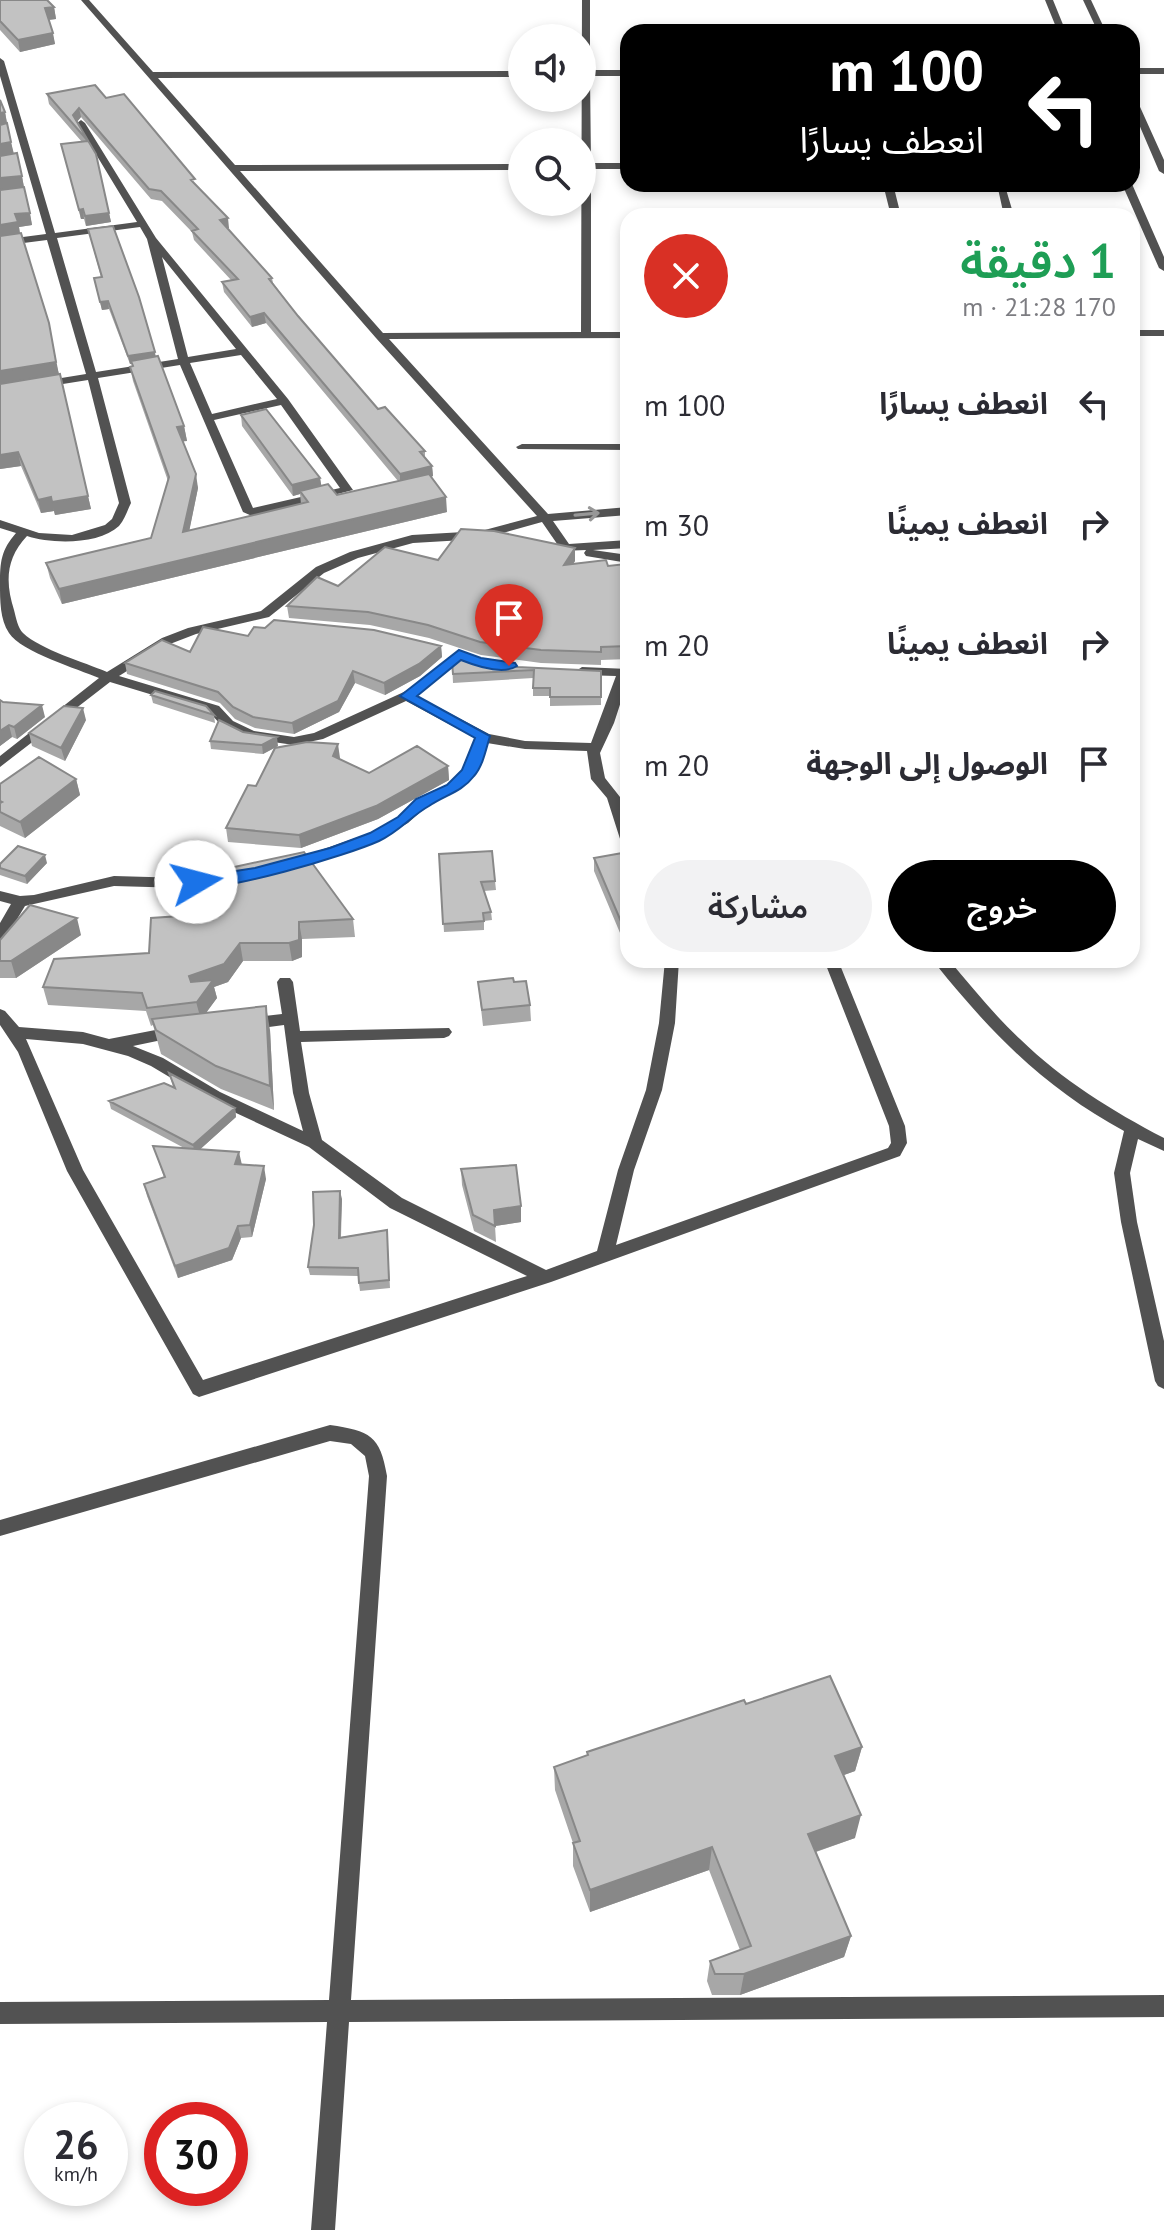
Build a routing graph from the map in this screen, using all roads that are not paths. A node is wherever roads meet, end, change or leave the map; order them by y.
1 (85, 0) edge
2 (586, 0) edge
3 (1049, 0) edge
4 (1087, 0) edge
5 (585, 24) edge
6 (1059, 24) edge
7 (1098, 24) edge
8 (0, 62) edge
9 (1140, 71) edge
10 (1164, 71) edge
11 (596, 73) edge
12 (620, 73) edge
13 (508, 74) edge
14 (151, 75) junction
15 (6, 99) edge
16 (1140, 116) edge
17 (81, 123) edge
18 (29, 158) junction
19 (14, 160) edge
20 (596, 166) edge
21 (620, 166) edge
22 (508, 167) edge
23 (232, 168) junction
24 (1163, 168) edge
25 (38, 192) junction
26 (26, 194) edge
27 (1140, 214) edge
28 (585, 216) edge
29 (143, 224) junction
30 (51, 236) junction
31 (152, 239) junction
32 (0, 243) edge
33 (1164, 268) edge
34 (1140, 333) edge
35 (1164, 333) edge
36 (586, 335) junction
37 (620, 335) edge
38 (380, 336) junction
39 (245, 351) junction
40 (184, 362) junction
41 (92, 378) junction
42 (0, 391) edge
43 (284, 401) junction
44 (209, 418) junction
45 (522, 447) dead end
46 (620, 447) edge
47 (620, 512) edge
48 (545, 518) junction
49 (0, 524) edge
50 (23, 533) junction
51 (486, 534) junction
52 (513, 539) edge
53 (620, 544) edge
54 (560, 547) junction
55 (620, 558) edge
56 (244, 621) junction
57 (282, 625) edge
58 (459, 654) edge
59 (570, 671) edge
60 (620, 673) edge
61 (108, 677) junction
62 (620, 682) edge
63 (407, 696) junction
64 (483, 736) junction
65 (594, 747) junction
66 (0, 763) edge
67 (620, 818) edge
68 (278, 868) edge
69 (255, 873) edge
70 (0, 896) edge
71 (20, 901) junction
72 (0, 935) edge
73 (671, 968) edge
74 (834, 968) edge
75 (947, 968) edge
76 (285, 982) dead end
77 (0, 1015) edge
78 (291, 1019) junction
79 (231, 1026) edge
80 (190, 1031) edge
81 (15, 1032) junction
82 (444, 1032) dead end
83 (294, 1037) junction
84 (111, 1044) junction
85 (1132, 1129) junction
86 (315, 1143) junction
87 (1164, 1145) edge
88 (605, 1254) junction
89 (545, 1277) junction
90 (1164, 1381) edge
91 (0, 1528) edge
92 (1164, 2006) edge
93 (340, 2010) junction
94 (0, 2013) edge
95 (323, 2230) edge

1 - 14 street
2 - 5 street
3 - 6 street
4 - 7 street
8 - 15 street
9 - 10 street
11 - 12 street
13 - 14 street
14 - 23 street
15 - 18 street
16 - 24 street
17 - 29 street
18 - 19 street
18 - 25 street
20 - 21 street
22 - 23 street
23 - 38 street
25 - 26 street
25 - 30 street
27 - 33 street
28 - 36 street
29 - 30 street
29 - 31 street
30 - 32 street
30 - 41 street
31 - 39 street
31 - 40 street
34 - 35 street
36 - 37 street
36 - 38 street
38 - 48 street
39 - 40 street
39 - 43 street
40 - 41 street
40 - 44 street
41 - 42 street
41 - 50 street
43 - 44 street
43 - 44 street
45 - 46 street
48 -> 47 street
48 - 51 street
48 - 54 street
49 - 50 street
50 - 61 street
51 - 52 street
51 - 56 street
53 - 54 street
54 - 55 street
56 - 57 street
56 - 61 street
58 - 63 street
59 - 60 street
61 - 63 street
61 - 66 street
62 - 65 street
63 - 64 street
64 - 65 street
64 - 68 street
65 - 67 street
69 - 71 street
70 - 71 street
71 - 72 street
73 - 88 street
74 - 88 street
75 - 85 street
76 - 78 street
77 - 81 street
78 - 79 street
78 - 83 street
80 - 84 street
81 - 84 street
81 - 89 street
82 - 83 street
83 - 86 street
84 - 86 street
85 - 87 street
85 - 90 street
86 - 89 street
88 - 89 street
91 - 93 street
92 - 93 street
93 - 94 street
93 - 95 street

